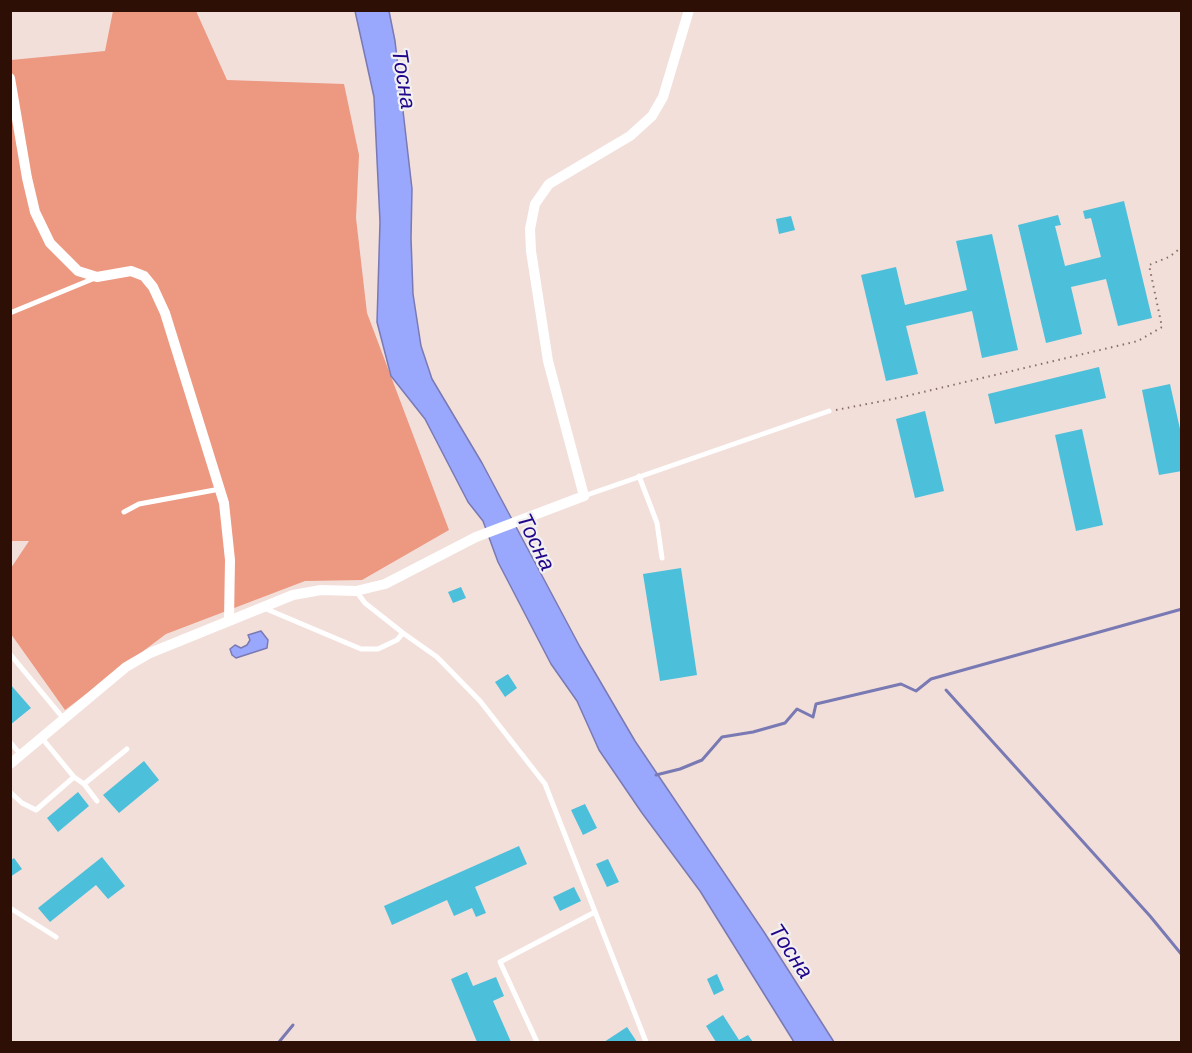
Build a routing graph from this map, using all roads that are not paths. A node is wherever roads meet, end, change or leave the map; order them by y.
1 (689, 10) edge
2 (10, 78) edge
3 (97, 277) junction
4 (10, 314) edge
5 (829, 411) road end
6 (639, 476) junction
7 (220, 489) junction
8 (584, 496) junction
9 (124, 512) dead end
10 (662, 558) dead end
11 (356, 591) junction
12 (260, 607) junction
13 (229, 620) junction
14 (403, 633) junction
15 (10, 654) edge
16 (63, 718) junction
17 (41, 737) junction
18 (10, 742) edge
19 (127, 749) dead end
20 (21, 755) junction
21 (10, 764) edge
22 (74, 777) junction
23 (84, 784) junction
24 (10, 792) edge
25 (98, 801) dead end
26 (10, 909) edge
27 (595, 912) junction
28 (56, 937) dead end
29 (537, 1042) edge
30 (646, 1042) edge

1 - 8 street
2 - 3 street
3 - 4 lane
3 - 7 street
5 - 6 lane
6 - 8 lane
6 - 10 lane
7 - 9 lane
7 - 13 street
8 - 11 street
11 - 12 street
11 - 14 lane
12 - 13 street
12 - 14 lane
13 - 16 street
14 - 27 lane
15 - 16 lane
16 - 17 street
17 - 20 street
17 - 22 lane
18 - 20 lane
19 - 23 lane
20 - 21 street
22 - 23 lane
22 - 24 lane
23 - 25 lane
26 - 28 lane
27 - 29 lane
27 - 30 lane

